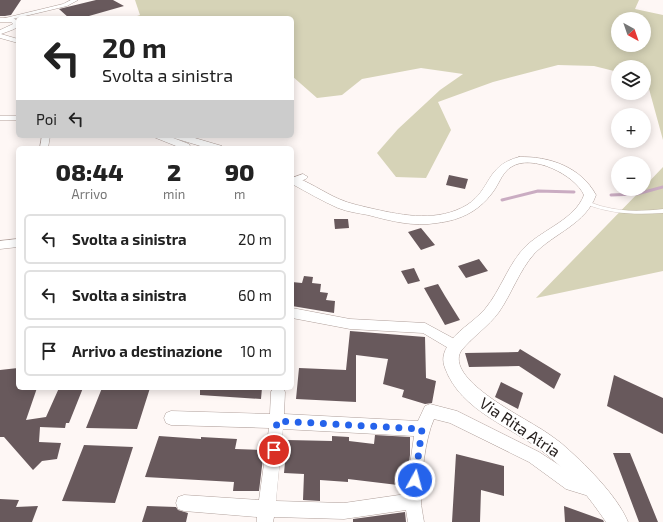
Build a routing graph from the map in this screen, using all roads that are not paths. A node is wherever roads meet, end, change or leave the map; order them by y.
1 (75, 0) edge
2 (26, 14) junction
3 (16, 16) edge
4 (18, 16) edge
5 (24, 16) edge
6 (2, 20) edge
7 (16, 21) edge
8 (16, 23) edge
9 (0, 32) edge
10 (0, 36) edge
11 (16, 40) edge
12 (0, 118) edge
13 (16, 118) edge
14 (165, 138) edge
15 (182, 138) edge
16 (188, 146) edge
17 (204, 146) edge
18 (294, 178) edge
19 (587, 204) junction
20 (663, 211) edge
21 (16, 243) edge
22 (0, 245) edge
23 (294, 313) edge
24 (455, 346) junction
25 (278, 392) dead end
26 (171, 418) dead end
27 (277, 421) junction
28 (422, 429) junction
29 (594, 490) junction
30 (413, 501) junction
31 (184, 503) dead end
32 (265, 516) edge
33 (416, 522) edge
34 (618, 522) edge

1 - 2 street
2 - 4 street
2 - 5 street
3 - 6 street
6 - 7 street
8 - 9 street
10 - 11 street
12 - 13 street
14 - 16 street
15 - 17 street
18 - 19 street
19 - 20 lane
19 - 24 street
21 - 22 street
23 - 24 street
24 - 29 street, Via Rita Atria
25 - 27 street
26 - 27 street
27 - 28 street
27 - 32 street
28 - 29 street
28 - 30 street
29 - 34 street, Via Rita Atria
30 - 32 street
30 - 33 street
31 - 32 street

